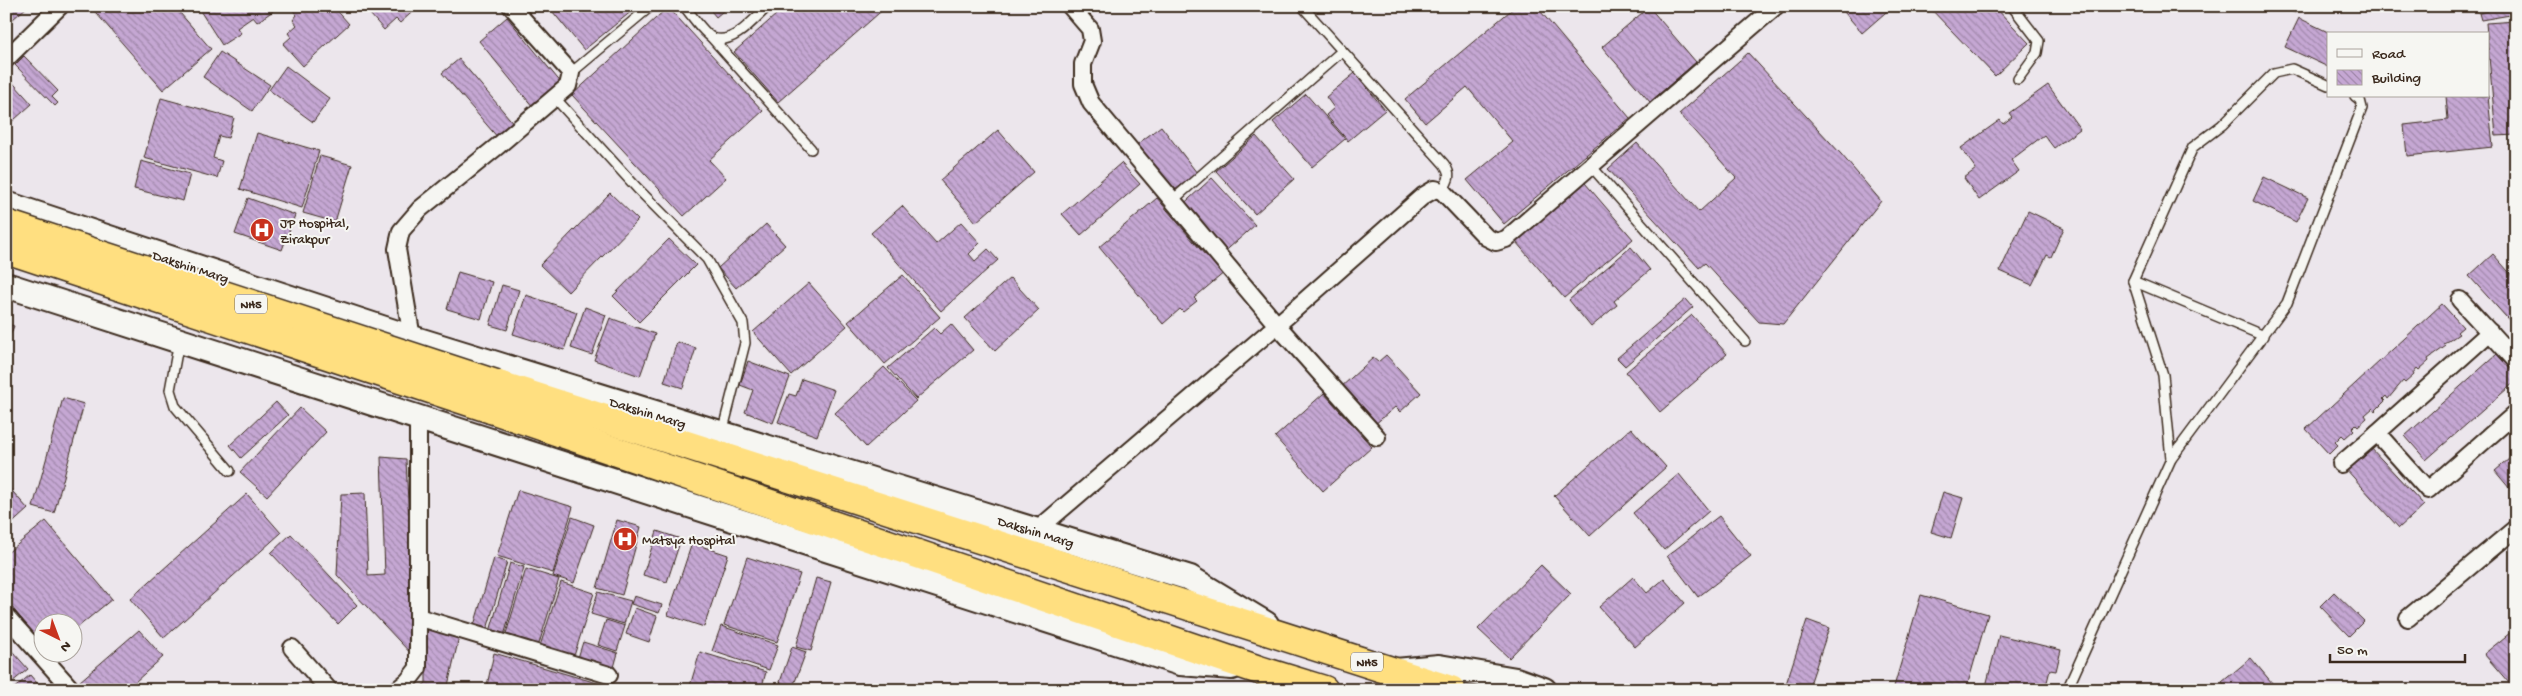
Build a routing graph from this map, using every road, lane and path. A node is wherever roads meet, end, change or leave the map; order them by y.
1 (60, 6) edge
2 (511, 6) edge
3 (650, 6) edge
4 (684, 6) edge
5 (768, 6) edge
6 (1070, 6) edge
7 (1302, 6) edge
8 (1776, 6) edge
9 (2012, 6) edge
10 (712, 38) junction
11 (1342, 51) junction
12 (6, 59) edge
13 (571, 73) junction
14 (2018, 79) dead end
15 (2327, 84) edge
16 (555, 98) junction
17 (2358, 98) edge
18 (811, 149) dead end
19 (1591, 166) junction
20 (1442, 191) junction
21 (1173, 200) junction
22 (6, 204) edge
23 (6, 224) edge
24 (6, 249) edge
25 (214, 273) junction
26 (2133, 281) junction
27 (6, 285) edge
28 (2460, 300) dead end
29 (1277, 325) junction
30 (2490, 332) junction
31 (2264, 336) junction
32 (412, 338) junction
33 (1745, 341) dead end
34 (187, 344) junction
35 (2516, 361) edge
36 (494, 396) junction
37 (2516, 413) edge
38 (418, 418) junction
39 (2377, 433) junction
40 (722, 435) junction
41 (1377, 437) dead end
42 (2171, 459) junction
43 (2342, 464) dead end
44 (230, 471) dead end
45 (2516, 528) edge
46 (1036, 531) junction
47 (6, 616) edge
48 (418, 617) junction
49 (2408, 618) dead end
50 (1283, 634) junction
51 (292, 648) dead end
52 (1259, 670) junction
53 (1396, 672) junction
54 (609, 675) dead end
55 (1314, 688) edge
56 (72, 690) edge
57 (329, 690) edge
58 (397, 690) edge
59 (1451, 690) edge
60 (1544, 690) edge
61 (2067, 690) edge

1 - 12 street
2 - 13 street
3 - 13 lane
4 - 10 lane
5 - 10 lane
6 - 21 street
7 - 11 lane
8 - 19 street
9 - 14 lane
10 - 18 lane
11 - 20 lane
11 - 21 lane
13 - 16 street
15 - 26 lane
16 - 32 street
16 - 40 lane
17 - 31 lane
19 - 20 street
19 - 33 lane
20 - 29 street
21 - 29 street
22 - 25 street, Dakshin Marg / NH5
23 - 36 highway, Dakshin Marg / NH5, bridge
24 - 36 highway, Dakshin Marg / NH5, bridge
25 - 32 street, Dakshin Marg / NH5
25 - 34 street
26 - 31 lane
26 - 42 lane
27 - 34 street, Dakshin Marg
28 - 30 street
29 - 41 street
29 - 46 street
30 - 35 street
30 - 39 street
31 - 42 lane
32 - 40 street, Dakshin Marg / NH5
34 - 38 street, Dakshin Marg
34 - 44 lane
36 - 50 highway, Dakshin Marg
36 - 52 highway, Dakshin Marg
37 - 39 street
38 - 48 street
38 - 52 street, Dakshin Marg
39 - 43 street
40 - 46 street, Dakshin Marg / NH5
42 - 61 lane
45 - 49 street
46 - 50 street, Dakshin Marg / NH5
47 - 56 street
48 - 54 street
48 - 58 street
50 - 53 highway, Dakshin Marg / NH5
51 - 57 street
52 - 55 highway, Dakshin Marg
53 - 59 highway, Dakshin Marg / NH5
53 - 60 street

